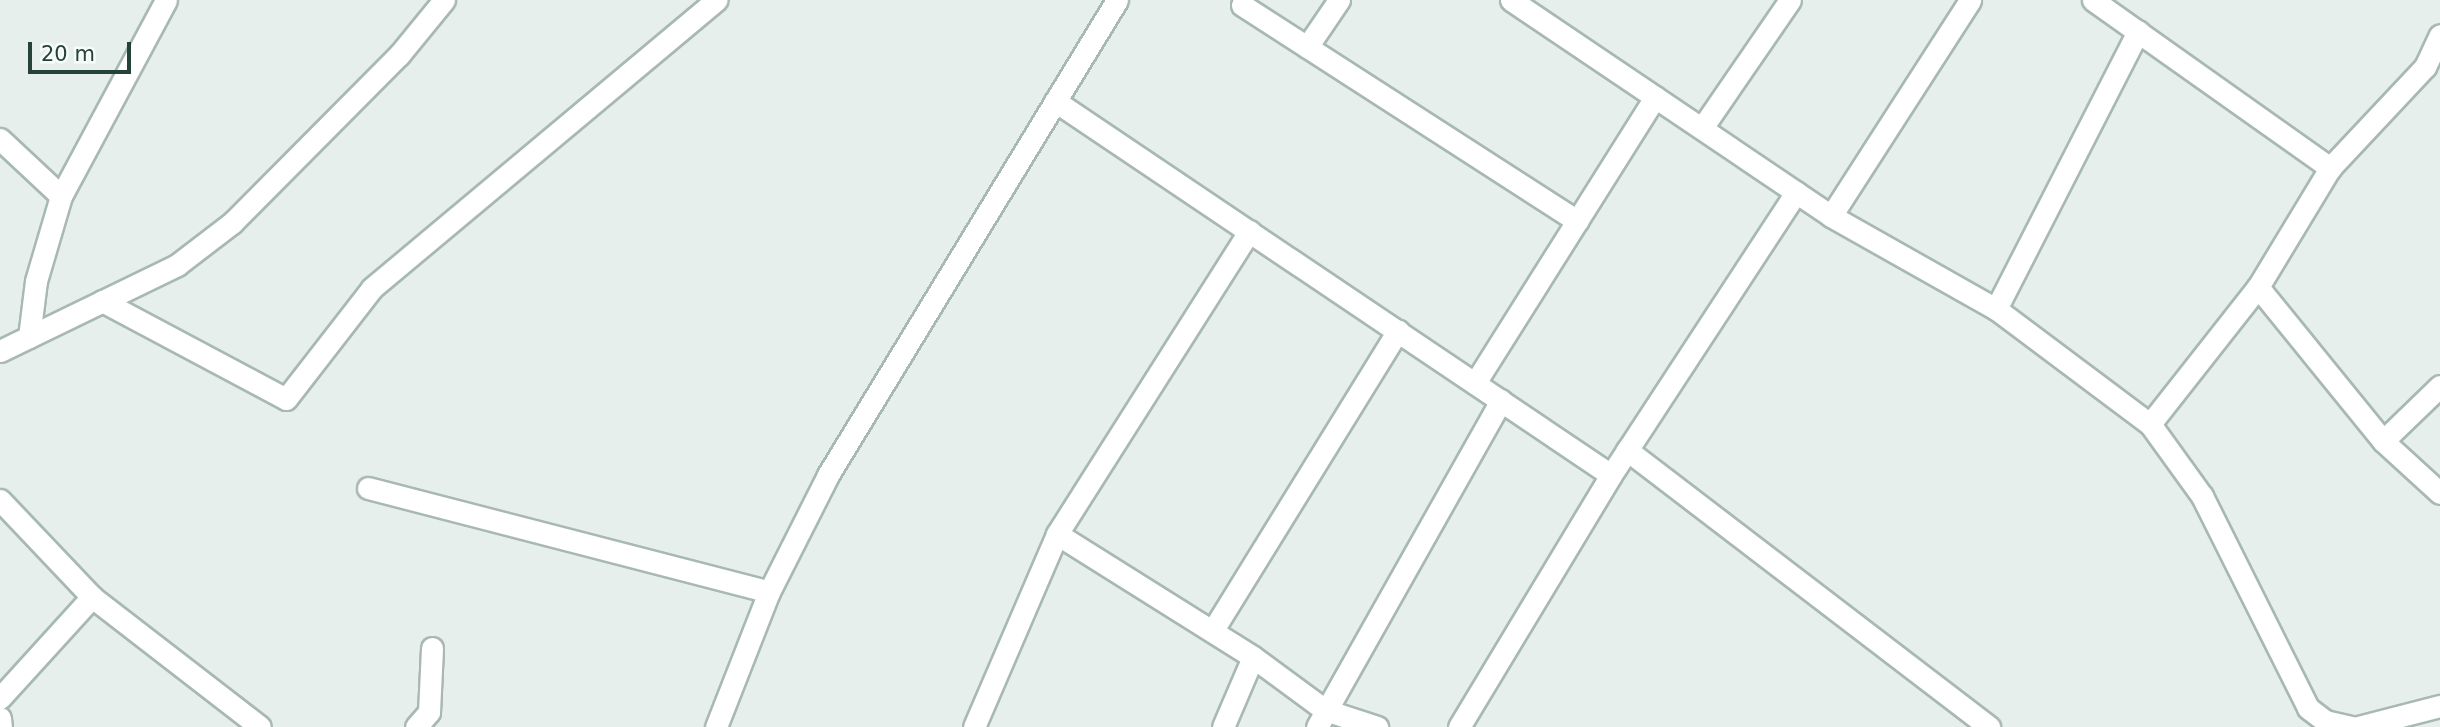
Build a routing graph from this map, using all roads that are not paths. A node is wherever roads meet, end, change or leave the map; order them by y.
1 (166, 0) edge
2 (444, 0) edge
3 (717, 0) edge
4 (1117, 0) edge
5 (1339, 0) edge
6 (1511, 0) edge
7 (1790, 0) edge
8 (1970, 0) edge
9 (2093, 0) edge
10 (1242, 5) dead end
11 (2138, 31) junction
12 (2440, 35) edge
13 (1307, 47) junction
14 (1655, 97) junction
15 (1055, 101) junction
16 (1702, 128) junction
17 (0, 139) edge
18 (2330, 168) junction
19 (1796, 192) junction
20 (61, 196) junction
21 (1831, 216) junction
22 (1577, 221) junction
23 (1249, 231) junction
24 (2258, 287) junction
25 (103, 301) junction
26 (1996, 309) junction
27 (1398, 331) junction
28 (29, 337) junction
29 (0, 351) edge
30 (1475, 383) junction
31 (2440, 386) edge
32 (1501, 401) junction
33 (2150, 424) junction
34 (2383, 441) junction
35 (1627, 450) junction
36 (1611, 475) junction
37 (368, 488) dead end
38 (2440, 493) edge
39 (0, 500) edge
40 (1057, 534) junction
41 (769, 592) junction
42 (92, 597) junction
43 (1213, 630) junction
44 (432, 648) dead end
45 (1253, 657) junction
46 (0, 698) edge
47 (2440, 706) edge
48 (0, 718) edge
49 (1321, 719) edge
50 (1, 727) edge
51 (260, 727) edge
52 (416, 727) edge
53 (716, 727) edge
54 (974, 727) edge
55 (1223, 727) edge
56 (1377, 727) edge
57 (1459, 727) edge
58 (1989, 727) edge
59 (2352, 727) edge
60 (2358, 727) edge

1 - 20 street
2 - 25 street
3 - 25 street
4 - 15 street
5 - 13 street
6 - 14 street
7 - 16 street
8 - 21 street
9 - 11 street
10 - 13 street
11 - 18 street
11 - 26 street
12 - 18 street
13 - 22 street
14 - 16 street
14 - 22 street
15 - 23 street
15 - 41 street
16 - 19 street
17 - 20 street
18 - 24 street
19 - 21 street
19 - 35 street
20 - 28 street
21 - 26 street
22 - 30 street
23 - 27 street
23 - 40 street
24 - 33 street
24 - 34 street
25 - 28 street
26 - 33 street
27 - 30 street
27 - 43 street
28 - 29 street
30 - 32 street
31 - 34 street
32 - 36 street
32 - 49 street
33 - 59 street
34 - 38 street
35 - 36 street
35 - 58 street
36 - 57 street
37 - 41 street
39 - 42 street
40 - 43 street
40 - 54 street
41 - 53 street
42 - 46 street
42 - 51 street
43 - 45 street
44 - 52 street
45 - 49 street
45 - 55 street
47 - 60 street
48 - 50 street
49 - 56 street

